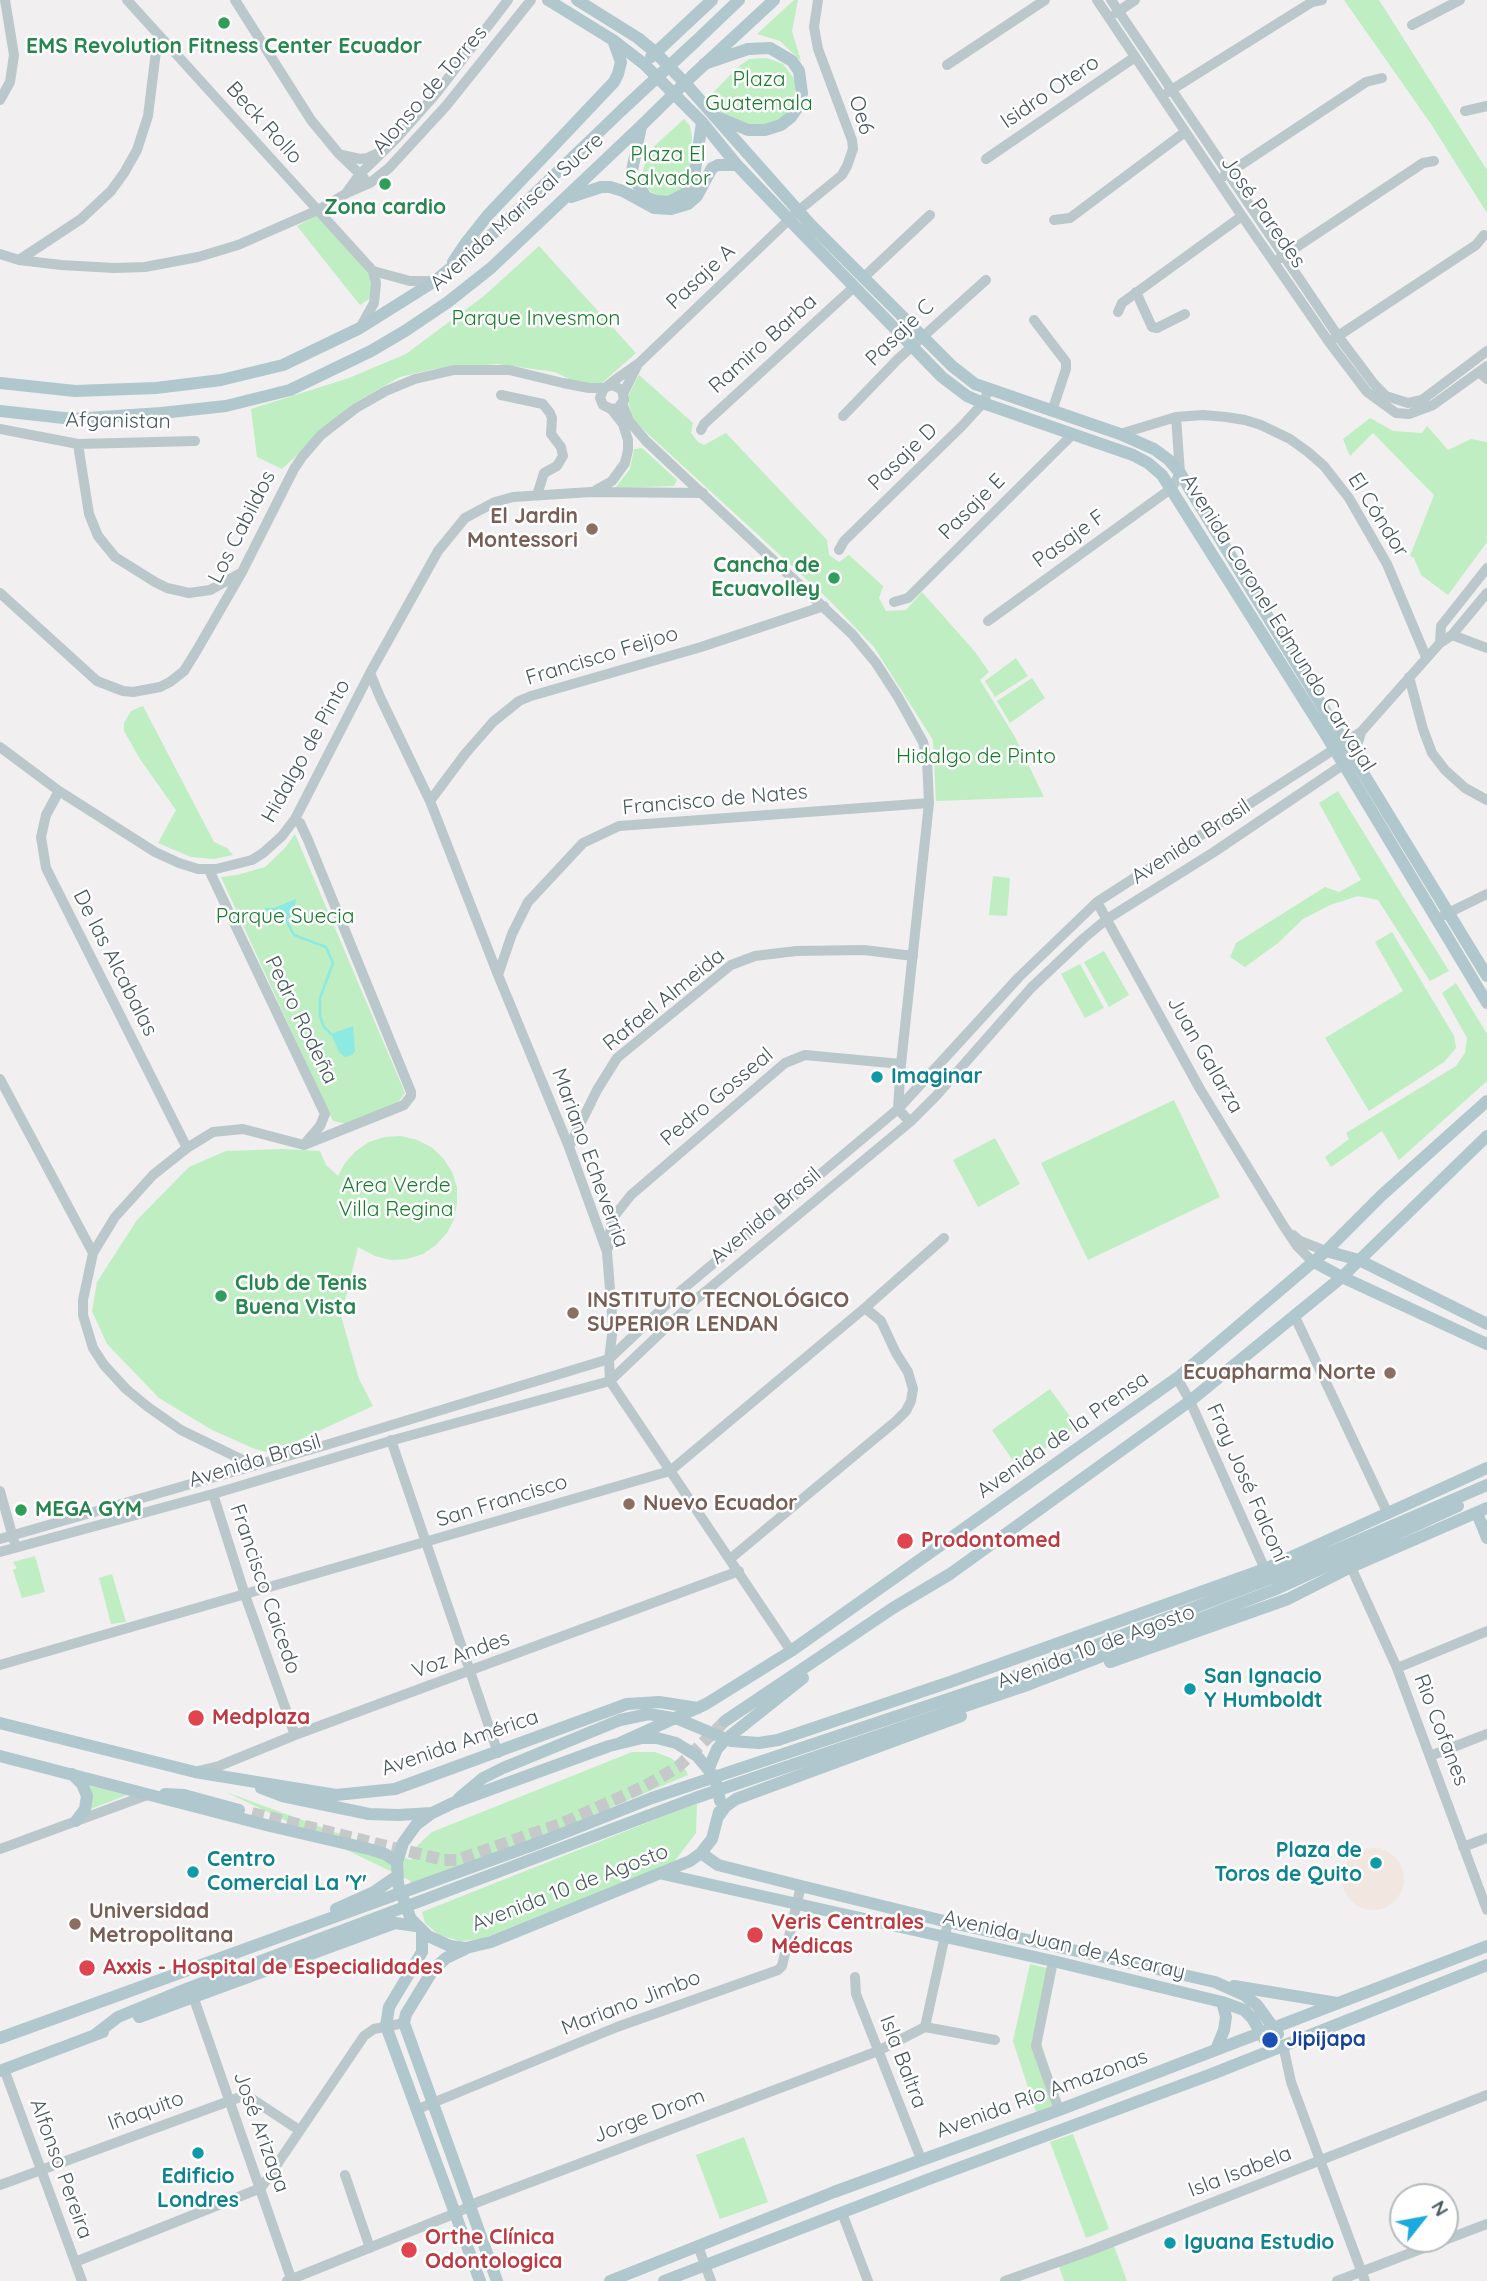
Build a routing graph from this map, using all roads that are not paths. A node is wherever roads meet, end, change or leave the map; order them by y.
1 (5, 0) edge
2 (127, 0) edge
3 (235, 0) edge
4 (508, 0) edge
5 (531, 0) edge
6 (548, 0) edge
7 (577, 0) edge
8 (712, 0) edge
9 (739, 0) edge
10 (774, 0) edge
11 (818, 0) edge
12 (1045, 0) edge
13 (1097, 0) edge
14 (1111, 0) edge
15 (1135, 0) edge
16 (1322, 0) edge
17 (1460, 0) edge
18 (1119, 11) junction
19 (1109, 18) junction
20 (1412, 25) dead end
21 (680, 30) junction
22 (158, 35) junction
23 (638, 38) junction
24 (613, 40) junction
25 (655, 52) junction
26 (1135, 57) junction
27 (644, 64) junction
28 (704, 65) junction
29 (947, 65) dead end
30 (1382, 78) dead end
31 (1171, 90) junction
32 (1161, 96) junction
33 (0, 100) edge
34 (1487, 106) edge
35 (1465, 111) dead end
36 (708, 119) junction
37 (642, 125) junction
38 (1185, 132) junction
39 (395, 140) junction
40 (340, 155) junction
41 (986, 159) dead end
42 (1434, 161) dead end
43 (737, 165) junction
44 (1229, 173) junction
45 (360, 174) junction
46 (1218, 181) junction
47 (370, 183) junction
48 (346, 193) junction
49 (565, 200) junction
50 (318, 210) junction
51 (930, 215) dead end
52 (794, 216) junction
53 (1242, 216) junction
54 (1054, 219) dead end
55 (1484, 235) dead end
56 (0, 254) edge
57 (1284, 255) junction
58 (19, 260) junction
59 (1274, 262) junction
60 (373, 271) junction
61 (448, 271) junction
62 (986, 280) dead end
63 (435, 281) junction
64 (858, 283) junction
65 (1136, 292) junction
66 (1118, 312) dead end
67 (1185, 314) dead end
68 (1034, 320) dead end
69 (360, 328) junction
70 (922, 337) junction
71 (1333, 339) junction
72 (912, 346) junction
73 (1487, 351) edge
74 (639, 363) junction
75 (1484, 372) edge
76 (0, 383) edge
77 (563, 383) junction
78 (605, 387) junction
79 (989, 389) junction
80 (501, 395) dead end
81 (623, 398) junction
82 (600, 400) junction
83 (983, 403) junction
84 (1418, 407) junction
85 (611, 409) junction
86 (0, 411) edge
87 (1052, 411) junction
88 (843, 416) dead end
89 (1176, 417) junction
90 (0, 429) edge
91 (701, 430) dead end
92 (1073, 434) junction
93 (1120, 434) junction
94 (195, 441) dead end
95 (78, 444) junction
96 (1180, 473) junction
97 (1172, 488) junction
98 (591, 492) junction
99 (703, 493) junction
100 (537, 495) junction
101 (839, 550) dead end
102 (1487, 568) edge
103 (242, 572) junction
104 (0, 593) edge
105 (1487, 593) edge
106 (894, 601) dead end
107 (824, 606) junction
108 (988, 621) dead end
109 (1452, 635) junction
110 (1440, 643) junction
111 (1487, 648) edge
112 (1426, 657) junction
113 (370, 673) junction
114 (1409, 677) junction
115 (360, 694) junction
116 (380, 697) junction
117 (1361, 732) junction
118 (1340, 746) junction
119 (0, 747) edge
120 (1348, 761) junction
121 (59, 791) junction
122 (1487, 800) edge
123 (430, 801) junction
124 (929, 803) junction
125 (295, 819) junction
126 (209, 870) junction
127 (1487, 894) edge
128 (1097, 902) junction
129 (1443, 916) junction
130 (1107, 919) junction
131 (913, 956) junction
132 (498, 975) junction
133 (1487, 976) edge
134 (1487, 1003) edge
135 (901, 1070) junction
136 (0, 1079) edge
137 (922, 1084) junction
138 (1487, 1101) edge
139 (898, 1109) junction
140 (910, 1122) junction
141 (1487, 1136) edge
142 (304, 1145) junction
143 (569, 1147) junction
144 (187, 1148) junction
145 (1283, 1225) junction
146 (944, 1238) dead end
147 (1326, 1251) junction
148 (607, 1252) junction
149 (93, 1253) junction
150 (1359, 1260) junction
151 (1312, 1261) junction
152 (1342, 1277) junction
153 (864, 1308) junction
154 (1295, 1317) junction
155 (1487, 1324) edge
156 (1487, 1344) edge
157 (609, 1359) junction
158 (1177, 1378) junction
159 (610, 1381) junction
160 (1190, 1401) junction
161 (391, 1440) junction
162 (253, 1465) junction
163 (1487, 1468) edge
164 (670, 1471) junction
165 (255, 1481) junction
166 (1487, 1485) edge
167 (0, 1491) edge
168 (1487, 1493) edge
169 (213, 1494) junction
170 (1482, 1510) edge
171 (1388, 1514) junction
172 (13, 1536) junction
173 (1487, 1538) edge
174 (0, 1539) edge
175 (426, 1543) junction
176 (16, 1548) junction
177 (0, 1552) edge
178 (730, 1559) junction
179 (1350, 1567) junction
180 (739, 1571) junction
181 (1270, 1581) junction
182 (933, 1584) junction
183 (246, 1595) junction
184 (1288, 1599) junction
185 (1487, 1631) edge
186 (791, 1651) junction
187 (0, 1665) edge
188 (1397, 1668) junction
189 (471, 1672) junction
190 (950, 1682) junction
191 (999, 1682) junction
192 (698, 1707) junction
193 (725, 1721) tunnel mouth
194 (0, 1723) edge
195 (1487, 1734) edge
196 (295, 1735) junction
197 (620, 1743) junction
198 (498, 1753) junction
199 (0, 1756) edge
200 (1430, 1756) junction
201 (710, 1771) junction
202 (195, 1772) junction
203 (72, 1773) junction
204 (231, 1778) junction
205 (150, 1794) junction
206 (453, 1803) junction
207 (252, 1813) tunnel mouth
208 (432, 1813) junction
209 (718, 1817) junction
210 (76, 1821) junction
211 (1487, 1838) edge
212 (1463, 1847) junction
213 (0, 1849) edge
214 (701, 1853) junction
215 (397, 1874) junction
216 (663, 1874) junction
217 (801, 1886) junction
218 (797, 1903) junction
219 (1487, 1910) edge
220 (948, 1922) junction
221 (416, 1925) junction
222 (944, 1937) junction
223 (1487, 1946) edge
224 (466, 1948) junction
225 (1052, 1961) junction
226 (1487, 1965) edge
227 (855, 1977) dead end
228 (1215, 1982) junction
229 (193, 1996) junction
230 (1222, 2002) junction
231 (1337, 2003) junction
232 (90, 2006) junction
233 (404, 2023) junction
234 (386, 2026) junction
235 (925, 2027) junction
236 (1275, 2027) junction
237 (1261, 2032) junction
238 (96, 2034) junction
239 (0, 2038) edge
240 (995, 2040) dead end
241 (1277, 2047) junction
242 (1216, 2050) junction
243 (878, 2051) junction
244 (2, 2070) edge
245 (1487, 2095) edge
246 (230, 2100) junction
247 (432, 2104) junction
248 (418, 2109) junction
249 (1059, 2110) junction
250 (299, 2130) junction
251 (921, 2159) junction
252 (1320, 2161) junction
253 (40, 2170) junction
254 (345, 2175) dead end
255 (0, 2185) edge
256 (261, 2188) junction
257 (469, 2206) junction
258 (456, 2213) junction
259 (842, 2213) junction
260 (1487, 2224) edge
261 (698, 2246) junction
262 (370, 2248) junction
263 (75, 2262) junction
264 (705, 2265) junction
265 (1364, 2276) edge
266 (290, 2280) edge
267 (82, 2281) edge
268 (480, 2281) edge
269 (497, 2281) edge
270 (610, 2281) edge
271 (664, 2281) edge
272 (711, 2281) edge
273 (868, 2281) edge
274 (1005, 2281) edge
275 (1337, 2281) edge

1 - 33 street
2 - 22 street, Beck Rollo
3 - 40 street
4 - 39 street, Alonso de Torres
5 - 47 street, Alonso de Torres
6 - 24 main road, Avenida Coronel Edmundo Carvajal
7 - 23 main road, Avenida Coronel Edmundo Carvajal
8 - 21 main road
9 - 61 main road, Avenida Mariscal Sucre, bridge
10 - 28 main road, Avenida Mariscal Sucre
11 - 52 street, Oe6
12 - 29 street
13 - 19 street, José Paredes
14 - 18 street, José Paredes
15 - 18 street
16 - 31 street
17 - 20 street
18 - 19 street
18 - 31 street, José Paredes
19 - 26 street, José Paredes
21 - 23 main road
21 - 25 main road
22 - 50 street, Beck Rollo
22 - 58 street
23 - 25 main road, Avenida Coronel Edmundo Carvajal
24 - 27 main road, Avenida Coronel Edmundo Carvajal
24 - 61 main road
25 - 27 main road
25 - 36 main road, Avenida Coronel Edmundo Carvajal
26 - 32 street, José Paredes
26 - 41 street, Isidro Otero
27 - 36 main road, Avenida Coronel Edmundo Carvajal
28 - 36 main road
28 - 37 main road, Avenida Mariscal Sucre, bridge
30 - 44 street
31 - 32 street
31 - 44 street, José Paredes
32 - 38 street, José Paredes
34 - 35 street
36 - 37 main road
36 - 43 main road, Avenida Coronel Edmundo Carvajal
36 - 52 main road, Avenida Coronel Edmundo Carvajal
37 - 49 main road, Avenida Mariscal Sucre
38 - 46 street, José Paredes
38 - 54 street
39 - 40 street, Alonso de Torres
39 - 45 street, Alonso de Torres
40 - 45 street
42 - 57 street
43 - 49 main road
43 - 52 main road, Avenida Coronel Edmundo Carvajal
44 - 46 street
44 - 57 street, José Paredes
45 - 47 street
45 - 48 street, Alonso de Torres
46 - 53 street, José Paredes
47 - 48 street, Alonso de Torres
48 - 50 street, Alonso de Torres
49 - 86 main road, Avenida Mariscal Sucre
50 - 58 street, Alonso de Torres
50 - 60 street, Beck Rollo
51 - 64 street, Ramiro Barba
52 - 64 main road, Avenida Coronel Edmundo Carvajal
52 - 74 street, Pasaje A
53 - 59 street, José Paredes
53 - 65 street
55 - 71 street
56 - 58 street, Alonso de Torres
57 - 59 street
57 - 71 street, José Paredes
59 - 71 street, José Paredes
60 - 63 street
60 - 69 street
61 - 63 main road, Avenida Mariscal Sucre
62 - 70 street, Pasaje C
63 - 69 main road, Avenida Mariscal Sucre
64 - 70 main road, Avenida Coronel Edmundo Carvajal
64 - 72 main road, Avenida Coronel Edmundo Carvajal
64 - 91 street, Ramiro Barba
65 - 66 street
65 - 67 street
68 - 87 street
69 - 76 main road, Avenida Mariscal Sucre
70 - 72 street, Pasaje C
70 - 79 main road, Avenida Coronel Edmundo Carvajal
71 - 84 street, José Paredes
72 - 83 main road, Avenida Coronel Edmundo Carvajal
72 - 88 street, Pasaje C
73 - 84 street
74 - 78 street, Pasaje A
74 - 81 street, Pasaje A
75 - 84 street
77 - 78 street, Los Cabildos
77 - 82 street, Los Cabildos
77 - 103 street, Los Cabildos
78 - 81 street
78 - 82 street
79 - 83 street, Pasaje D
79 - 87 main road, Avenida Coronel Edmundo Carvajal
80 - 100 street
81 - 85 street
81 - 99 street
82 - 85 street
83 - 92 main road, Avenida Coronel Edmundo Carvajal
83 - 101 street, Pasaje D
85 - 98 street
87 - 93 main road, Avenida Coronel Edmundo Carvajal
89 - 93 street, El Cóndor
89 - 96 street
89 - 112 street, El Cóndor
90 - 95 street, Afganistan
92 - 97 main road, Avenida Coronel Edmundo Carvajal
92 - 106 street, Pasaje E
93 - 96 main road, Avenida Coronel Edmundo Carvajal
94 - 95 street, Afganistan
95 - 103 street
96 - 97 street
96 - 118 main road, Avenida Coronel Edmundo Carvajal
97 - 108 street, Pasaje F
97 - 118 main road, Avenida Coronel Edmundo Carvajal
98 - 99 street, Hidalgo de Pinto
98 - 100 street, Hidalgo de Pinto
99 - 107 street
100 - 113 street, Hidalgo de Pinto
102 - 110 street, Avenida Brasil
103 - 104 street, Los Cabildos
105 - 109 street, Avenida Brasil
107 - 123 street, Francisco Feijoo
107 - 124 street
109 - 110 street, Avenida Brasil
109 - 111 street
110 - 112 street, Avenida Brasil
112 - 114 street, Avenida Brasil
113 - 115 street, Hidalgo de Pinto
113 - 116 street, Mariano Echeverria
114 - 117 street, Avenida Brasil
114 - 122 street
115 - 116 street
115 - 125 street, Hidalgo de Pinto
116 - 123 street, Mariano Echeverria
117 - 118 street, Avenida Brasil
117 - 120 street, Avenida Brasil
118 - 120 main road, Avenida Coronel Edmundo Carvajal
118 - 128 street, Avenida Brasil
119 - 121 street, Hidalgo de Pinto
120 - 129 main road, Avenida Coronel Edmundo Carvajal
120 - 130 street, Avenida Brasil
121 - 126 street, Hidalgo de Pinto
121 - 144 street, De las Alcabalas
123 - 132 street, Mariano Echeverria
124 - 131 street
124 - 132 street, Francisco de Nates
125 - 126 street, Hidalgo de Pinto
125 - 142 street
126 - 142 street, Pedro Rodeña
127 - 129 street
128 - 130 street, Juan Galarza
128 - 137 street, Avenida Brasil
129 - 133 main road, Avenida Coronel Edmundo Carvajal
129 - 134 main road, Avenida Coronel Edmundo Carvajal
130 - 140 street, Avenida Brasil
130 - 145 street, Juan Galarza
131 - 135 street
131 - 143 street, Rafael Almeida
132 - 143 street, Mariano Echeverria
135 - 137 street, Pedro Gosseal
135 - 139 street
135 - 148 street, Pedro Gosseal
136 - 149 street
137 - 139 street, Avenida Brasil
138 - 147 main road, Avenida de la Prensa
139 - 140 street
139 - 157 street, Avenida Brasil
140 - 159 street, Avenida Brasil
141 - 150 main road
142 - 144 street
143 - 148 street, Mariano Echeverria
144 - 149 street
145 - 147 street, Juan Galarza
145 - 151 street, Juan Galarza
146 - 153 street, San Francisco
147 - 150 main road
147 - 151 main road, Avenida de la Prensa
148 - 157 street, Mariano Echeverria
149 - 162 street
150 - 152 main road
150 - 155 main road
151 - 152 main road
151 - 158 main road, Avenida de la Prensa
152 - 154 main road
152 - 156 main road
153 - 164 street, San Francisco
153 - 178 street
154 - 160 main road
154 - 171 street
157 - 159 street, Mariano Echeverria
157 - 162 street, Avenida Brasil
158 - 160 street, Fray José Falconí
158 - 186 main road, Avenida de la Prensa
159 - 161 street, Avenida Brasil
159 - 164 street, Mariano Echeverria
160 - 181 street, Fray José Falconí
160 - 182 main road
161 - 165 street, Avenida Brasil
161 - 175 street
162 - 165 street
162 - 172 street, Avenida Brasil
163 - 171 main road, Avenida 10 de Agosto
164 - 175 street, San Francisco
164 - 178 street, Mariano Echeverria
165 - 169 street, Avenida Brasil
166 - 181 main road, Avenida 10 de Agosto
167 - 172 street
168 - 181 main road, Avenida 10 de Agosto
169 - 176 street, Avenida Brasil
169 - 183 street, Francisco Caicedo
170 - 173 main road
170 - 179 main road, Avenida 10 de Agosto
171 - 181 main road, Avenida 10 de Agosto
172 - 174 street, Avenida Brasil
172 - 176 street
175 - 183 street, San Francisco
175 - 189 street
176 - 177 street, Avenida Brasil
178 - 180 street, Mariano Echeverria
179 - 184 main road, Avenida 10 de Agosto
179 - 188 street, Rio Cofanes
180 - 186 street, Mariano Echeverria
180 - 189 street, Voz Andes
181 - 184 street, Fray José Falconí
181 - 190 main road, Avenida 10 de Agosto
181 - 191 main road, Avenida 10 de Agosto
181 - 238 main road, Avenida 10 de Agosto
182 - 193 main road
182 - 201 main road
183 - 187 street, San Francisco
183 - 196 street, Francisco Caicedo
184 - 209 main road, Avenida 10 de Agosto
185 - 188 street
186 - 192 main road, Avenida de la Prensa
188 - 200 street, Rio Cofanes
189 - 196 street, Voz Andes
189 - 198 street
190 - 191 main road
190 - 206 main road, Avenida 10 de Agosto, bridge
191 - 232 main road, Avenida 10 de Agosto
192 - 197 main road, Avenida de la Prensa
192 - 198 main road, Avenida América
194 - 202 main road, Avenida América
195 - 200 street
196 - 202 street, Voz Andes
197 - 201 main road
197 - 206 main road
198 - 204 main road, Avenida América
199 - 203 main road
200 - 212 street, Rio Cofanes
201 - 209 main road, Avenida 10 de Agosto, bridge
202 - 204 main road, Avenida América
203 - 205 main road
203 - 210 main road
204 - 208 main road, Avenida América
205 - 207 main road
205 - 210 street
205 - 215 main road
206 - 208 main road
208 - 215 main road
209 - 214 main road, Avenida 10 de Agosto
210 - 213 street
211 - 212 street
212 - 219 street, Rio Cofanes
214 - 216 main road, Avenida 10 de Agosto
214 - 217 main road, Avenida Juan de Ascaray
215 - 221 main road, bridge
215 - 232 main road, Avenida 10 de Agosto
216 - 218 main road, Avenida Juan de Ascaray
216 - 224 main road, Avenida 10 de Agosto
217 - 218 street, Mariano Jimbo
217 - 220 main road, Avenida Juan de Ascaray
218 - 222 main road, Avenida Juan de Ascaray
218 - 247 street, Mariano Jimbo
220 - 222 street
220 - 228 main road, Avenida Juan de Ascaray
221 - 224 main road, Avenida 10 de Agosto
221 - 229 main road, Avenida 10 de Agosto
221 - 234 main road
222 - 225 main road, Avenida Juan de Ascaray
222 - 235 street
223 - 231 main road, Avenida Río Amazonas
224 - 233 main road
225 - 230 main road, Avenida Juan de Ascaray
225 - 249 street
226 - 241 main road, Avenida Río Amazonas
227 - 243 street, Isla Baltra
228 - 231 main road
228 - 236 main road, Avenida Juan de Ascaray
229 - 238 main road, Avenida 10 de Agosto
229 - 246 street, José Arizaga
230 - 237 main road, Avenida Juan de Ascaray
230 - 242 main road
231 - 236 main road, Avenida Río Amazonas
232 - 239 main road, Avenida 10 de Agosto
233 - 234 street
233 - 247 main road
234 - 248 main road
234 - 250 street
235 - 240 street
235 - 243 street, Jorge Drom
236 - 237 main road, Avenida Río Amazonas
236 - 241 main road, Avenida Juan de Ascaray
237 - 241 main road, Avenida Juan de Ascaray
237 - 242 main road, Avenida Río Amazonas
238 - 244 main road, Avenida 10 de Agosto
241 - 252 street
241 - 259 main road, Avenida Río Amazonas
242 - 249 main road, Avenida Río Amazonas
243 - 251 street, Isla Baltra
243 - 257 street, Jorge Drom
244 - 253 street, Alfonso Pereira
245 - 252 street, Isla Isabela
246 - 250 street
246 - 253 street, Iñaquito
246 - 256 street, José Arizaga
247 - 248 street, Mariano Jimbo
247 - 257 main road
248 - 258 main road
249 - 251 main road, Avenida Río Amazonas
250 - 256 street
251 - 261 main road, Avenida Río Amazonas
252 - 265 street
252 - 274 street, Isla Isabela
253 - 255 street, Iñaquito
253 - 263 street, Alfonso Pereira
254 - 262 street
256 - 263 street
256 - 266 street, José Arizaga
257 - 258 street, Jorge Drom
257 - 269 main road
258 - 262 street, Jorge Drom
258 - 268 main road
259 - 264 main road, Avenida Río Amazonas
259 - 273 street
260 - 265 street
261 - 264 street
261 - 270 main road, Avenida Río Amazonas
262 - 266 street, Jorge Drom
263 - 267 street, Alfonso Pereira
264 - 271 main road, Avenida Río Amazonas
264 - 272 street
265 - 275 street

